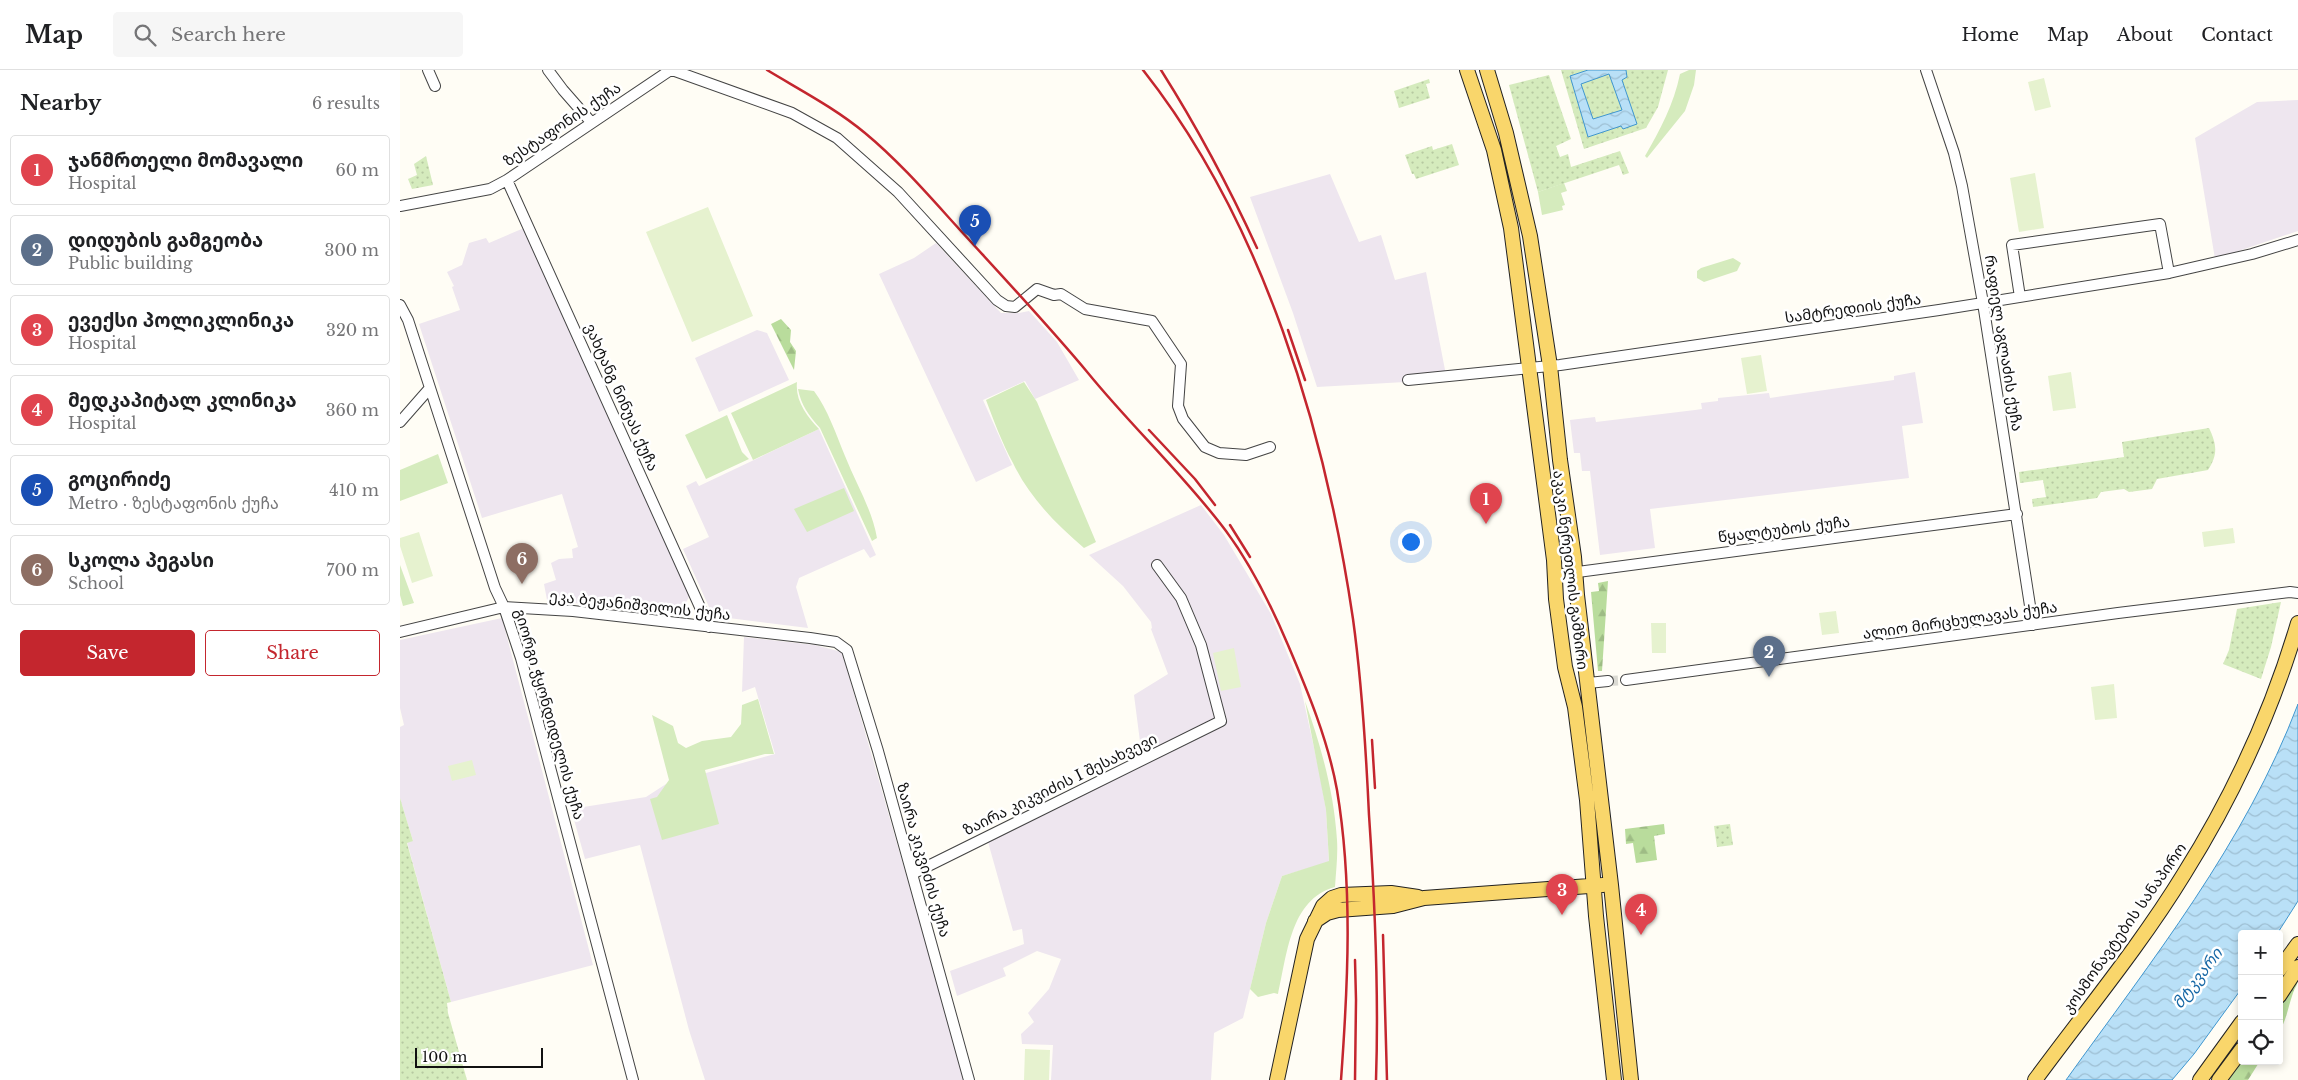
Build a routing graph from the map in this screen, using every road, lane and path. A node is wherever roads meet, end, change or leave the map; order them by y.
1 (428, 70) edge
2 (548, 70) edge
3 (1468, 70) edge
4 (1487, 70) edge
5 (1926, 70) edge
6 (435, 86) dead end
7 (591, 122) junction
8 (507, 180) junction
9 (400, 206) edge
10 (2298, 240) edge
11 (2169, 273) junction
12 (2020, 296) junction
13 (1984, 303) junction
14 (400, 305) edge
15 (1550, 366) junction
16 (1530, 369) junction
17 (1408, 380) dead end
18 (429, 389) junction
19 (400, 422) edge
20 (1270, 446) dead end
21 (2017, 514) junction
22 (1157, 566) dead end
23 (1576, 572) junction
24 (1555, 575) junction
25 (2298, 593) edge
26 (504, 607) junction
27 (2298, 623) edge
28 (2033, 625) junction
29 (709, 627) junction
30 (400, 632) edge
31 (847, 650) joint
32 (1626, 680) tunnel mouth
33 (1608, 681) tunnel mouth
34 (1588, 683) junction
35 (912, 874) junction
36 (1611, 885) junction
37 (1594, 886) junction
38 (2298, 944) edge
39 (2283, 965) edge
40 (2298, 967) edge
41 (2283, 990) edge
42 (2238, 1028) edge
43 (2238, 1054) edge
44 (633, 1080) edge
45 (969, 1080) edge
46 (1277, 1080) edge
47 (1614, 1080) edge
48 (1631, 1080) edge
49 (2034, 1080) edge
50 (2200, 1080) edge
51 (2219, 1080) edge

1 - 6 street
2 - 7 street
3 - 16 main road, აკაკი წერეთლის გამზირი
4 - 15 main road, აკაკი წერეთლის გამზირი
5 - 13 street, რაფიელ აგლაძის ქუჩა
7 - 8 street, ზესტაფონის ქუჩა
7 - 20 street, ზესტაფონის ქუჩა
8 - 9 street, ზესტაფონის ქუჩა
8 - 29 street, ვახტანგ ნინუას ქუჩა
10 - 11 street, სამტრედიის ქუჩა
11 - 12 street, სამტრედიის ქუჩა
11 - 12 street
12 - 13 street, სამტრედიის ქუჩა
13 - 15 street, სამტრედიის ქუჩა
13 - 21 street, რაფიელ აგლაძის ქუჩა
14 - 18 street, გიორგი ჭყონდიდელის ქუჩა
15 - 16 street, სამტრედიის ქუჩა
15 - 23 main road, აკაკი წერეთლის გამზირი
16 - 17 street, სამტრედიის ქუჩა
16 - 24 main road, აკაკი წერეთლის გამზირი
18 - 19 street
18 - 26 street, გიორგი ჭყონდიდელის ქუჩა
21 - 23 street, წყალტუბოს ქუჩა
21 - 28 street, რაფიელ აგლაძის ქუჩა
22 - 35 street, ზაირა კიკვიძის I შესახვევი
23 - 24 street, წყალტუბოს ქუჩა
23 - 34 main road, აკაკი წერეთლის გამზირი
24 - 37 main road, აკაკი წერეთლის გამზირი
25 - 28 street, ალიო მირცხულავას ქუჩა
26 - 29 street, ეკა ბეჟანიშვილის ქუჩა
26 - 30 street, ეკა ბეჟანიშვილის ქუჩა
26 - 44 street, გიორგი ჭყონდიდელის ქუჩა
27 - 49 main road, კოსმონავტების სანაპირო
28 - 32 street, ალიო მირცხულავას ქუჩა
29 - 31 street, ეკა ბეჟანიშვილის ქუჩა
31 - 35 street, ზაირა კიკვიძის ქუჩა
33 - 34 street
34 - 36 main road, აკაკი წერეთლის გამზირი
35 - 45 street, ზაირა კიკვიძის ქუჩა
36 - 37 main road
36 - 48 main road, აკაკი წერეთლის გამზირი
37 - 46 main road
37 - 47 main road, აკაკი წერეთლის გამზირი
38 - 39 main road
40 - 41 main road
42 - 50 main road
43 - 51 main road

